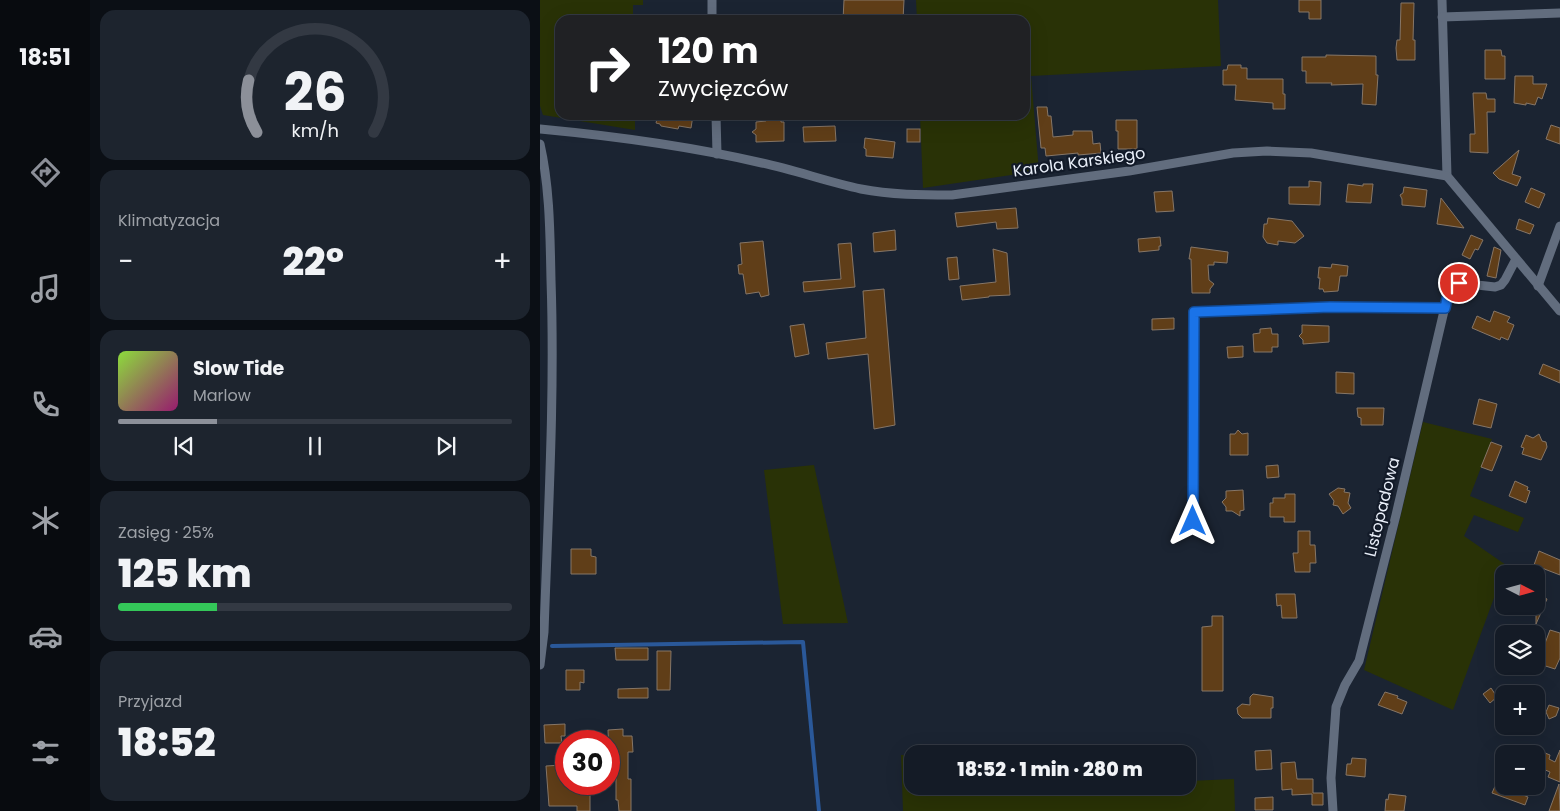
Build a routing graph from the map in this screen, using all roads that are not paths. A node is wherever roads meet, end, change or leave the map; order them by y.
1 (712, 0) edge
2 (1442, 0) edge
3 (1560, 13) edge
4 (712, 15) edge
5 (1442, 17) junction
6 (716, 120) edge
7 (540, 129) edge
8 (540, 144) edge
9 (717, 154) junction
10 (1447, 176) junction
11 (1560, 226) edge
12 (1516, 259) junction
13 (1538, 286) junction
14 (1445, 308) junction
15 (1560, 311) edge
16 (1193, 521) dead end
17 (542, 632) edge
18 (540, 665) edge
19 (1333, 811) edge

1 - 4 street
2 - 5 street
3 - 5 street
5 - 10 street
6 - 9 street
7 - 9 street, Karola Karskiego
8 - 17 street
9 - 10 street, Karola Karskiego
10 - 12 street
11 - 13 street
12 - 13 street
12 - 14 street, Listopadowa
13 - 15 street
14 - 16 street
14 - 19 street, Listopadowa
17 - 18 street

